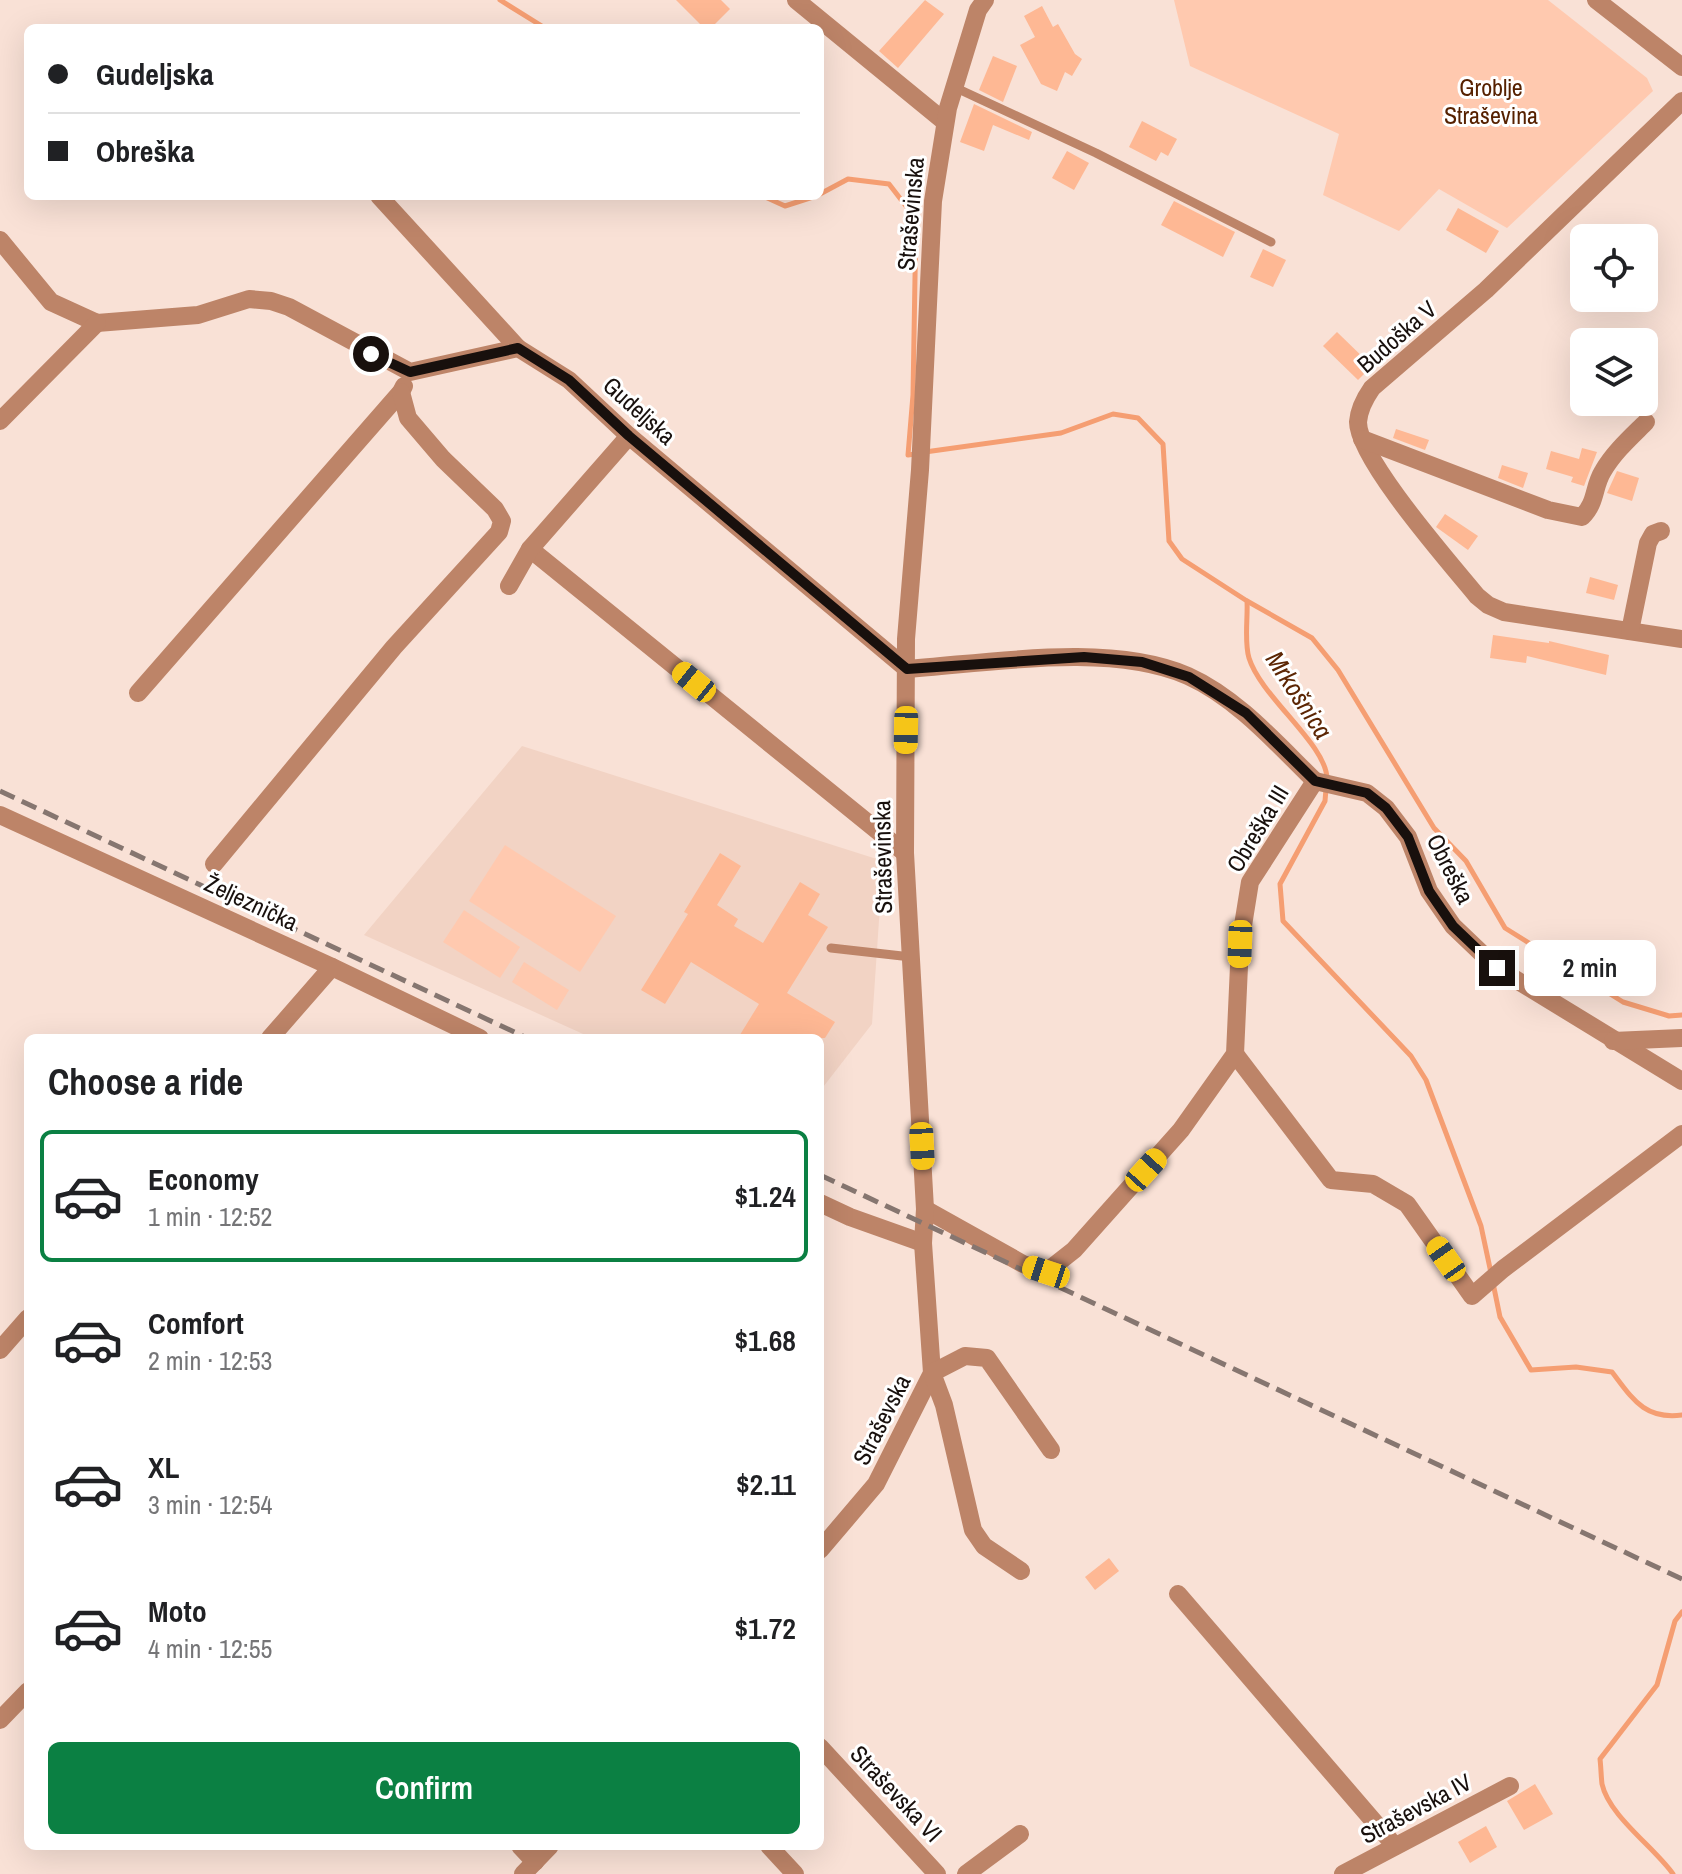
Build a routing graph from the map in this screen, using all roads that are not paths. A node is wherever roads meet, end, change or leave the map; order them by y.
1 (796, 0) edge
2 (985, 0) edge
3 (1596, 0) edge
4 (1682, 67) edge
5 (954, 87) junction
6 (1682, 101) edge
7 (945, 122) junction
8 (383, 200) edge
9 (1271, 242) dead end
10 (3, 251) edge
11 (97, 323) junction
12 (518, 348) junction
13 (410, 372) junction
14 (401, 392) junction
15 (0, 421) edge
16 (1646, 422) dead end
17 (629, 436) junction
18 (1362, 439) junction
19 (1661, 531) dead end
20 (530, 549) junction
21 (509, 586) dead end
22 (1630, 631) junction
23 (1682, 639) edge
24 (907, 669) junction
25 (138, 693) dead end
26 (1315, 781) junction
27 (0, 815) edge
28 (905, 853) junction
29 (214, 864) dead end
30 (831, 948) dead end
31 (911, 957) junction
32 (332, 967) junction
33 (273, 1034) edge
34 (472, 1034) edge
35 (1682, 1038) edge
36 (1613, 1041) junction
37 (1235, 1054) junction
38 (1682, 1081) edge
39 (1682, 1134) edge
40 (824, 1205) edge
41 (925, 1209) junction
42 (923, 1243) junction
43 (24, 1323) edge
44 (0, 1350) edge
45 (932, 1373) junction
46 (1051, 1450) dead end
47 (824, 1545) edge
48 (1021, 1571) dead end
49 (1178, 1594) dead end
50 (24, 1695) edge
51 (0, 1720) edge
52 (824, 1751) edge
53 (1510, 1786) dead end
54 (1020, 1834) dead end
55 (1395, 1846) junction
56 (546, 1850) edge
57 (773, 1850) edge
58 (529, 1868) edge
59 (795, 1874) edge
60 (937, 1874) edge
61 (966, 1874) edge
62 (1343, 1874) edge

1 - 7 street
2 - 5 street, Straševinska
3 - 4 street
5 - 7 street, Straševinska
5 - 9 lane
6 - 18 street, Budoška V
7 - 24 street, Straševinska
8 - 12 street, Gudeljska
10 - 11 street
11 - 13 street
11 - 15 street
12 - 13 street
12 - 17 street, Gudeljska
13 - 14 street
14 - 25 street
14 - 29 street
16 - 18 street
17 - 20 street
17 - 24 street, Gudeljska
18 - 22 street
19 - 22 street
20 - 21 street
20 - 28 street
22 - 23 street
24 - 26 street
24 - 28 street, Straševinska
26 - 36 street, Obreška
26 - 37 street, Obreška III
27 - 32 street, Željeznička
28 - 31 street, Straševinska
30 - 31 lane
31 - 41 street, Straševinska
32 - 33 street
32 - 34 street, Željeznička
35 - 36 street
36 - 38 street, Obreška
37 - 39 street
37 - 41 street
40 - 42 street
41 - 42 street, Straševinska
42 - 45 street, Straševska
43 - 44 street
45 - 46 street
45 - 47 street, Straševska
45 - 48 street
49 - 55 street
50 - 51 street
52 - 60 street, Straševska VI
53 - 55 street, Straševska IV
54 - 61 street
55 - 62 street, Straševska IV
56 - 58 street
57 - 59 street

